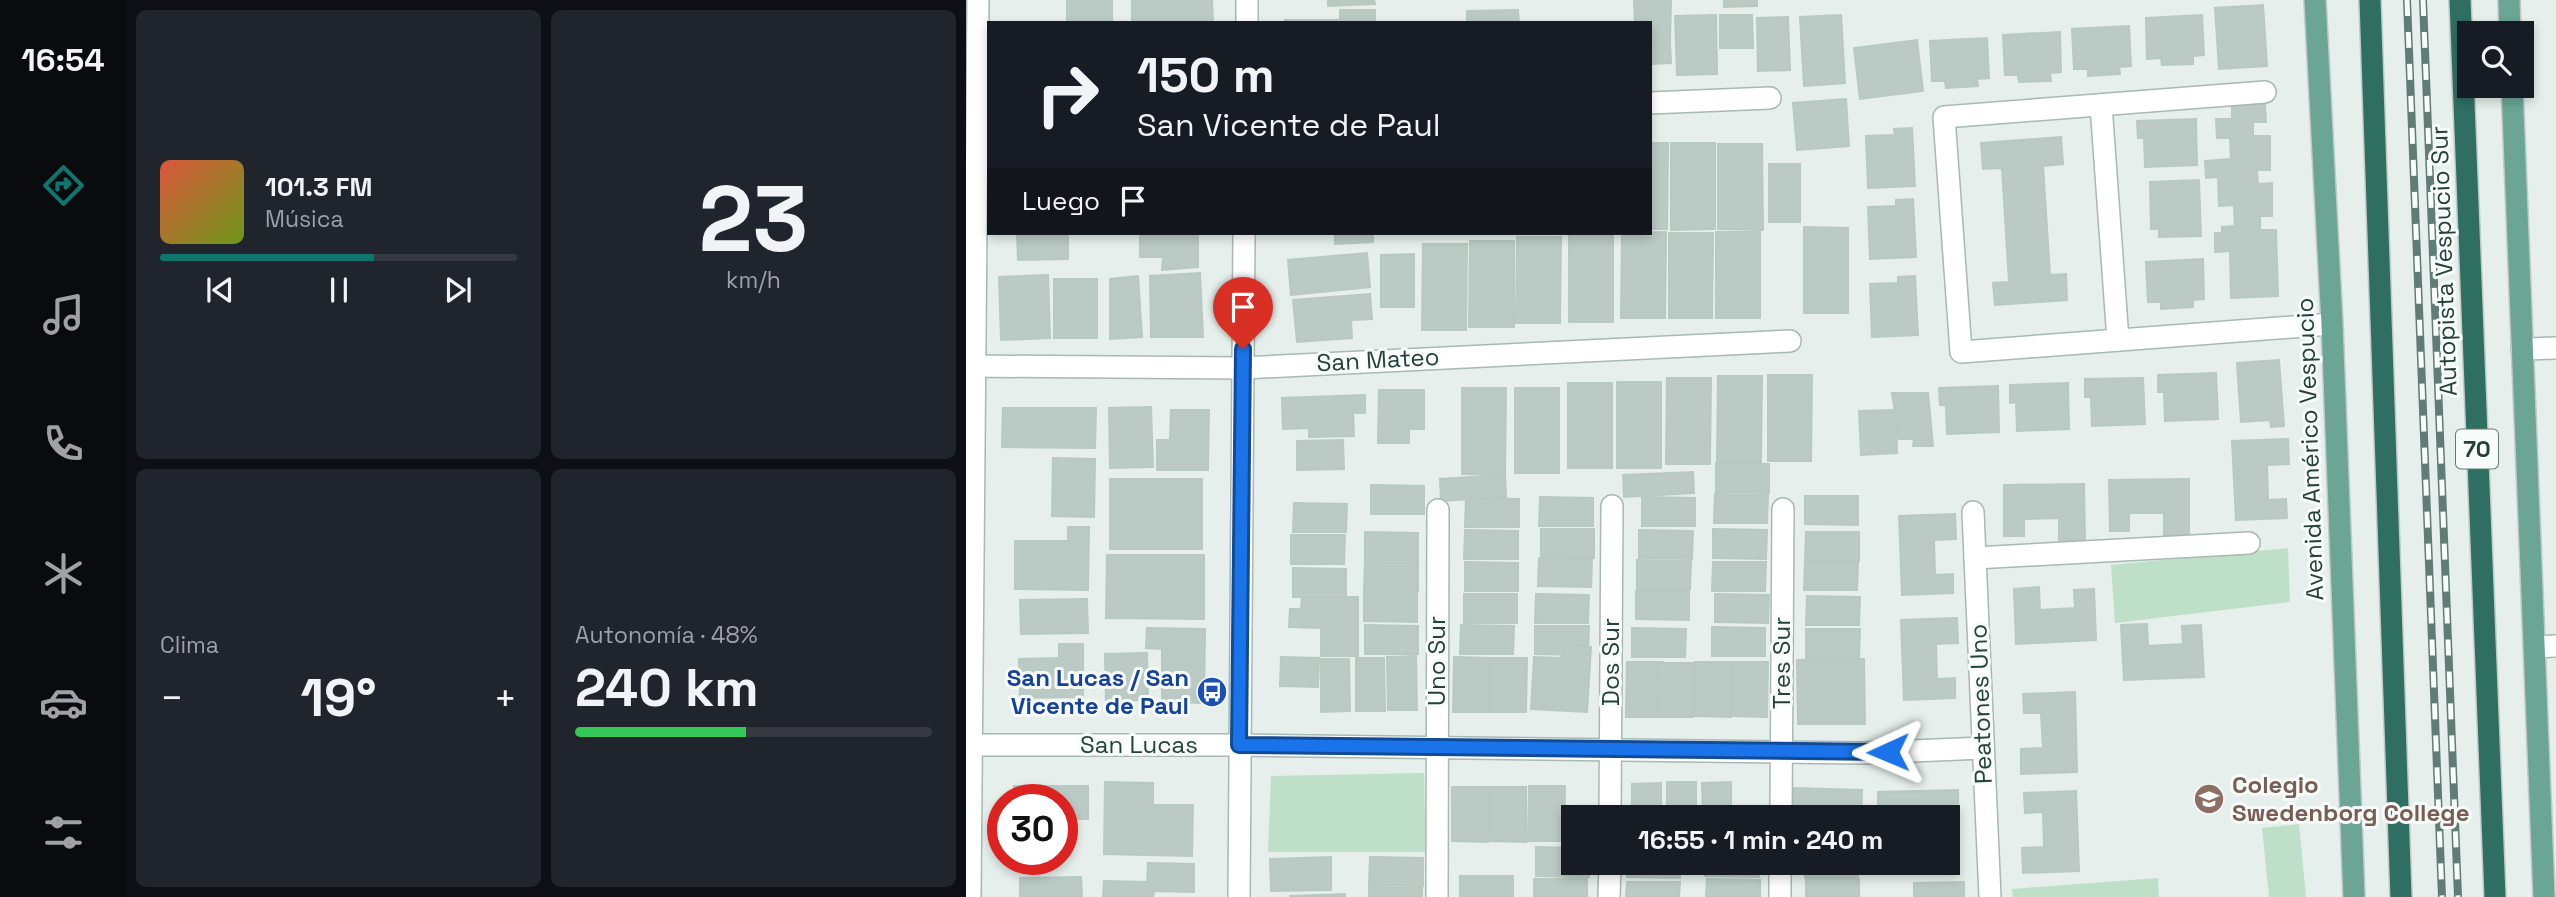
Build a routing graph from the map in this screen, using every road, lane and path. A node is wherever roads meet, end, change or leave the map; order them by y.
1 (978, 0) edge
2 (1247, 0) edge
3 (2315, 0) edge
4 (2370, 0) edge
5 (2460, 0) edge
6 (2509, 0) edge
7 (1247, 21) edge
8 (2510, 21) edge
9 (2264, 92) dead end
10 (1770, 98) dead end
11 (2512, 98) edge
12 (1652, 103) edge
13 (2101, 105) junction
14 (1244, 235) edge
15 (2332, 324) junction
16 (2119, 340) junction
17 (1790, 341) dead end
18 (2556, 348) edge
19 (2522, 349) junction
20 (970, 366) edge
21 (1242, 368) junction
22 (1612, 506) dead end
23 (1783, 509) dead end
24 (1438, 510) dead end
25 (1973, 512) dead end
26 (2249, 543) dead end
27 (1975, 558) junction
28 (2545, 646) edge
29 (969, 745) edge
30 (1239, 745) junction
31 (1437, 748) junction
32 (1983, 748) junction
33 (1610, 750) junction
34 (1781, 752) junction
35 (1610, 805) edge
36 (1781, 805) edge
37 (1610, 875) edge
38 (1780, 875) edge
39 (971, 897) edge
40 (1238, 897) edge
41 (1437, 897) edge
42 (1609, 897) edge
43 (1780, 897) edge
44 (1990, 897) edge
45 (2354, 897) edge
46 (2401, 897) edge
47 (2495, 897) edge
48 (2544, 897) edge

1 - 20 street
2 - 7 street
3 - 15 main road, Avenida Américo Vespucio
4 - 46 highway
5 - 47 highway, Autopista Vespucio Sur / 70
6 - 8 main road
9 - 13 street
10 - 12 street
11 - 19 main road
13 - 16 street
13 - 16 street
14 - 21 street
15 - 16 street
15 - 45 main road, Avenida Américo Vespucio
17 - 21 street, San Mateo
18 - 19 street
19 - 28 main road
20 - 21 street, San Mateo
20 - 29 street
21 - 30 street
22 - 33 street, Dos Sur
23 - 34 street, Tres Sur
24 - 31 street, Uno Sur
25 - 27 street, Peatones Uno
26 - 27 street
27 - 32 street, Peatones Uno
28 - 48 main road
29 - 30 street, San Lucas
29 - 39 street
30 - 31 street, San Lucas
30 - 40 street
31 - 33 street, San Lucas
31 - 41 street, Uno Sur
32 - 34 street, San Lucas
32 - 44 street, Peatones Uno
33 - 34 street, San Lucas
33 - 35 street, Dos Sur
34 - 36 street, Tres Sur
37 - 42 street
38 - 43 street

